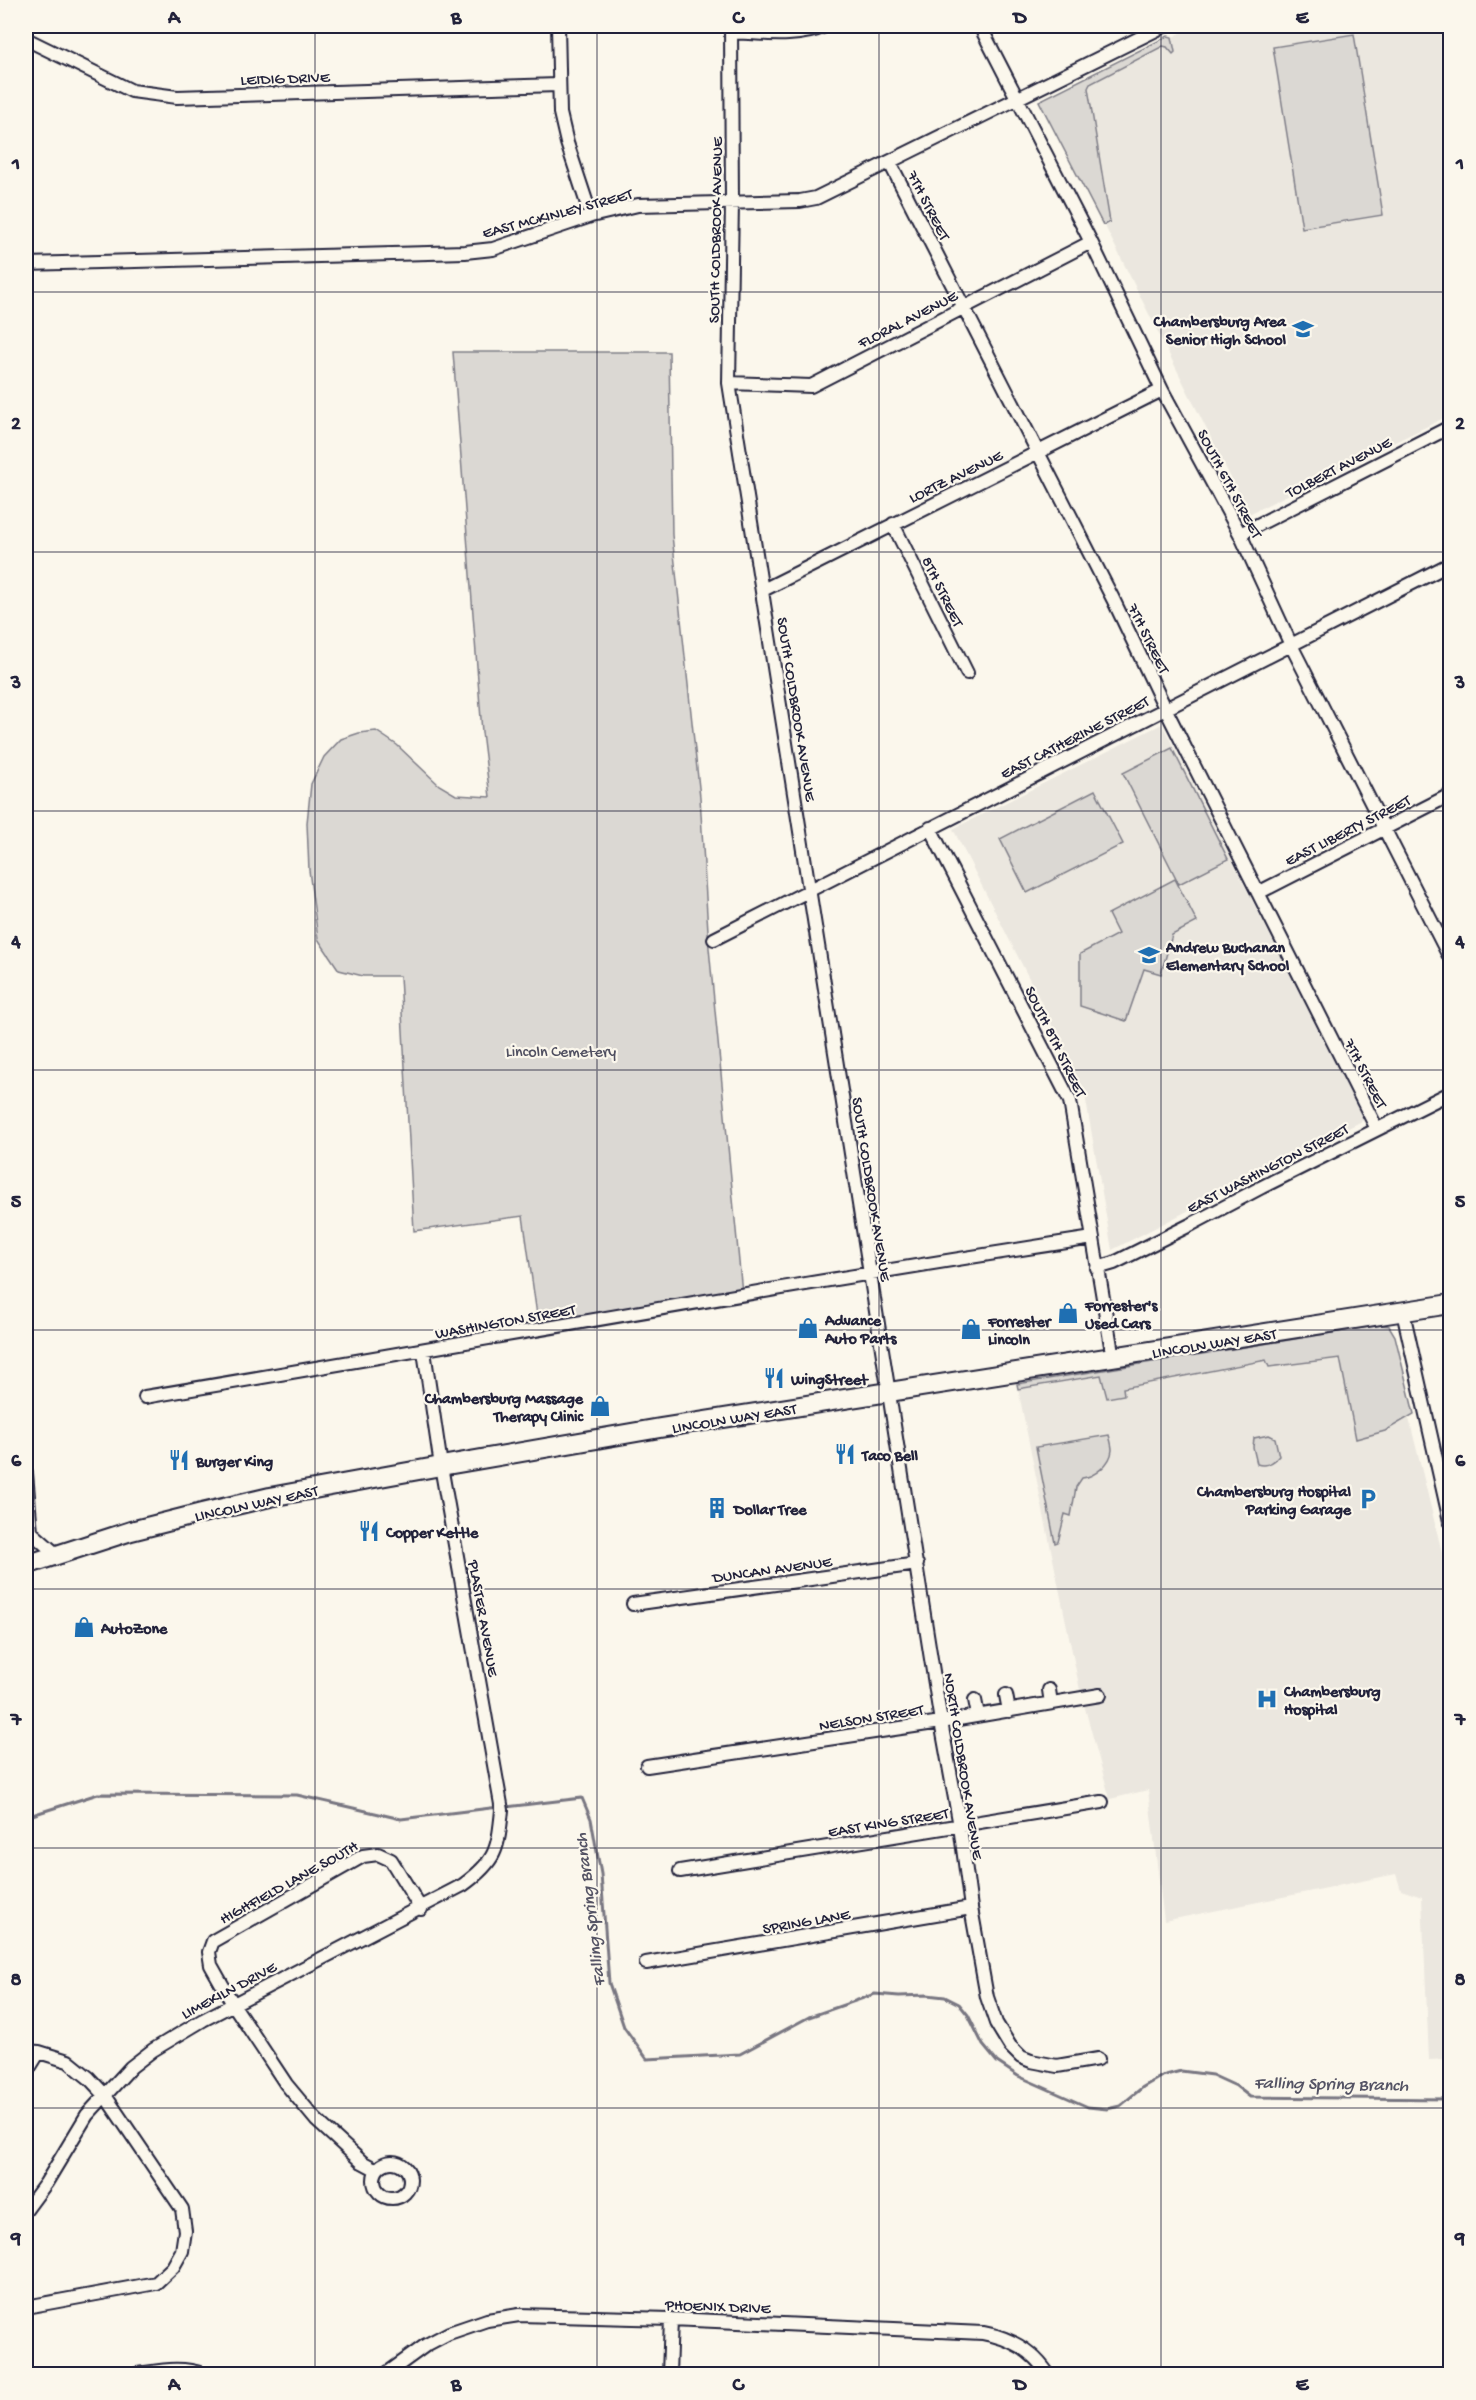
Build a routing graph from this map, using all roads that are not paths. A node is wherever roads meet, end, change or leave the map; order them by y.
1 (558, 26) edge
2 (825, 26) edge
3 (980, 26) edge
4 (1164, 26) edge
5 (731, 29) edge
6 (26, 39) edge
7 (558, 85) junction
8 (1018, 97) junction
9 (891, 163) junction
10 (732, 203) junction
11 (591, 216) junction
12 (1091, 242) junction
13 (26, 264) edge
14 (964, 308) junction
15 (729, 383) junction
16 (1162, 390) junction
17 (1450, 427) edge
18 (1037, 453) junction
19 (893, 524) junction
20 (1240, 534) junction
21 (1450, 564) edge
22 (763, 590) junction
23 (1291, 645) junction
24 (967, 673) dead end
25 (1166, 708) junction
26 (1450, 795) edge
27 (930, 828) junction
28 (1386, 828) junction
29 (809, 889) junction
30 (1258, 893) junction
31 (714, 939) dead end
32 (1450, 957) edge
33 (1450, 1093) edge
34 (1377, 1129) junction
35 (1093, 1238) junction
36 (1097, 1268) junction
37 (870, 1273) junction
38 (1450, 1304) edge
39 (1402, 1312) junction
40 (424, 1351) junction
41 (1113, 1358) junction
42 (890, 1393) junction
43 (145, 1397) dead end
44 (441, 1466) junction
45 (26, 1473) edge
46 (1450, 1521) edge
47 (28, 1538) edge
48 (57, 1555) junction
49 (917, 1564) junction
50 (26, 1565) edge
51 (633, 1604) dead end
52 (1049, 1690) dead end
53 (1006, 1695) dead end
54 (1100, 1695) dead end
55 (975, 1700) dead end
56 (1051, 1703) junction
57 (1009, 1711) junction
58 (978, 1715) junction
59 (941, 1722) junction
60 (647, 1766) dead end
61 (1101, 1802) dead end
62 (960, 1826) junction
63 (495, 1855) joint
64 (680, 1871) dead end
65 (971, 1908) junction
66 (421, 1909) junction
67 (646, 1963) dead end
68 (233, 2004) junction
69 (26, 2051) edge
70 (39, 2052) junction
71 (1098, 2059) dead end
72 (26, 2073) edge
73 (105, 2094) junction
74 (377, 2169) dead end
75 (26, 2210) edge
76 (26, 2307) edge
77 (671, 2319) junction
78 (137, 2374) edge
79 (203, 2374) edge
80 (386, 2374) edge
81 (669, 2374) edge
82 (1048, 2374) edge

1 - 7 street
2 - 5 street
3 - 8 street, SOUTH 6TH STREET
4 - 8 street, EAST MCKINLEY STREET
5 - 10 street, SOUTH COLDBROOK AVENUE
6 - 7 street, LEIDIG DRIVE
7 - 11 street
8 - 9 street, EAST MCKINLEY STREET
8 - 12 street, SOUTH 6TH STREET
9 - 10 street, EAST MCKINLEY STREET
9 - 14 street, 7TH STREET
10 - 11 street, EAST MCKINLEY STREET
10 - 15 street, SOUTH COLDBROOK AVENUE
11 - 13 street, EAST MCKINLEY STREET
12 - 14 street, FLORAL AVENUE
12 - 16 street, SOUTH 6TH STREET
14 - 15 street, FLORAL AVENUE
14 - 18 street, 7TH STREET
15 - 22 street, SOUTH COLDBROOK AVENUE
16 - 18 street, LORTZ AVENUE
16 - 20 street, SOUTH 6TH STREET
17 - 20 street, TOLBERT AVENUE
18 - 19 street, LORTZ AVENUE
18 - 25 street, 7TH STREET
19 - 22 street, LORTZ AVENUE
19 - 24 street, 8TH STREET
20 - 23 street, SOUTH 6TH STREET
21 - 23 street, EAST CATHERINE STREET
22 - 29 street, SOUTH COLDBROOK AVENUE
23 - 25 street, EAST CATHERINE STREET
23 - 28 street, SOUTH 6TH STREET
25 - 27 street, EAST CATHERINE STREET
25 - 30 street, 7TH STREET
26 - 28 street, EAST LIBERTY STREET
27 - 29 street, EAST CATHERINE STREET
27 - 35 street, SOUTH 8TH STREET
28 - 30 street, EAST LIBERTY STREET
28 - 32 street, SOUTH 6TH STREET
29 - 31 street, EAST CATHERINE STREET
29 - 37 street, SOUTH COLDBROOK AVENUE
30 - 34 street, 7TH STREET
33 - 34 street, EAST WASHINGTON STREET
34 - 36 street, EAST WASHINGTON STREET
35 - 36 street, SOUTH 8TH STREET
35 - 37 street, WASHINGTON STREET
36 - 41 street, SOUTH 8TH STREET
37 - 40 street, WASHINGTON STREET
37 - 42 street, SOUTH COLDBROOK AVENUE
38 - 39 highway, LINCOLN WAY EAST
39 - 41 highway, LINCOLN WAY EAST
39 - 46 street
40 - 43 street, WASHINGTON STREET
40 - 44 street, PLASTER AVENUE
41 - 42 highway, LINCOLN WAY EAST
42 - 44 highway, LINCOLN WAY EAST
42 - 49 street, NORTH COLDBROOK AVENUE
44 - 48 highway, LINCOLN WAY EAST
44 - 63 street, PLASTER AVENUE
45 - 47 street
47 - 48 street
48 - 50 highway, LINCOLN WAY EAST
49 - 51 street, DUNCAN AVENUE
49 - 59 street, NORTH COLDBROOK AVENUE
52 - 56 street
53 - 57 street
54 - 56 street, NELSON STREET
55 - 58 street
56 - 57 street, NELSON STREET
57 - 58 street, NELSON STREET
58 - 59 street, NELSON STREET
59 - 60 street, NELSON STREET
59 - 62 street, NORTH COLDBROOK AVENUE
61 - 62 street, EAST KING STREET
62 - 64 street, EAST KING STREET
62 - 65 street, NORTH COLDBROOK AVENUE
63 - 66 street, LIMEKILN DRIVE
65 - 67 street, SPRING LANE
65 - 71 street, NORTH COLDBROOK AVENUE
66 - 68 street, LIMEKILN DRIVE
66 - 68 street, HIGHFIELD LANE SOUTH
68 - 73 street, LIMEKILN DRIVE
68 - 74 street
69 - 70 street
70 - 72 street
70 - 73 street
73 - 75 street, LIMEKILN DRIVE
73 - 76 street
77 - 80 street, PHOENIX DRIVE
77 - 81 street
77 - 82 street, PHOENIX DRIVE
78 - 79 street

